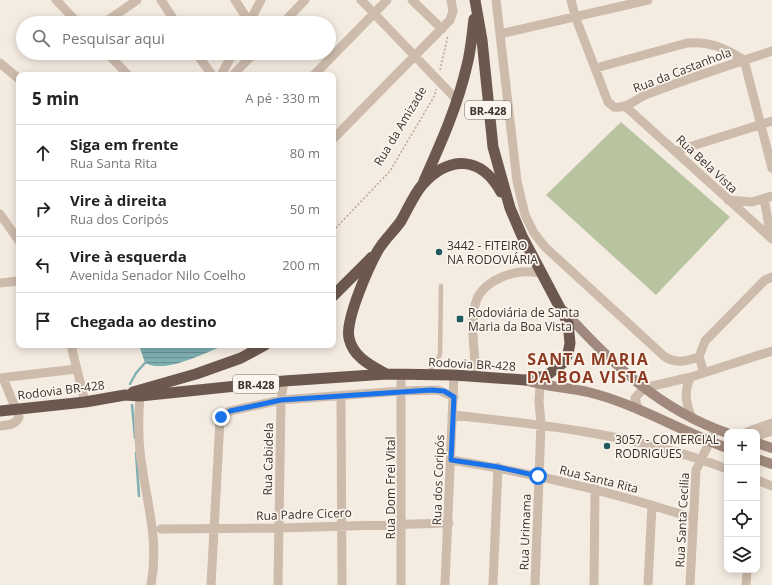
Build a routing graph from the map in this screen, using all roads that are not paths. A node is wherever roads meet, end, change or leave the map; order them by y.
1 (56, 0) edge
2 (137, 0) edge
3 (161, 0) edge
4 (235, 0) edge
5 (261, 0) edge
6 (305, 0) edge
7 (361, 0) edge
8 (387, 0) edge
9 (412, 0) edge
10 (452, 0) edge
11 (496, 0) edge
12 (571, 0) edge
13 (648, 0) edge
14 (475, 5) edge
15 (374, 14) junction
16 (71, 16) edge
17 (114, 16) edge
18 (171, 16) edge
19 (245, 16) edge
20 (253, 16) edge
21 (290, 16) edge
22 (575, 16) junction
23 (445, 29) junction
24 (500, 34) junction
25 (772, 51) edge
26 (336, 53) edge
27 (416, 56) junction
28 (114, 60) edge
29 (201, 60) edge
30 (229, 60) edge
31 (247, 60) edge
32 (329, 60) edge
33 (744, 60) junction
34 (0, 63) edge
35 (596, 68) junction
36 (125, 72) edge
37 (210, 72) edge
38 (223, 72) edge
39 (236, 72) edge
40 (317, 72) edge
41 (16, 76) edge
42 (457, 100) junction
43 (625, 106) junction
44 (772, 121) edge
45 (761, 124) junction
46 (336, 136) edge
47 (676, 151) junction
48 (772, 168) edge
49 (422, 185) junction
50 (768, 197) edge
51 (727, 200) junction
52 (510, 208) junction
53 (0, 215) edge
54 (16, 237) edge
55 (771, 238) edge
56 (378, 251) junction
57 (541, 273) junction
58 (772, 277) edge
59 (16, 281) edge
60 (0, 283) edge
61 (441, 286) dead end
62 (336, 293) edge
63 (562, 309) junction
64 (72, 348) edge
65 (259, 348) edge
66 (772, 351) edge
67 (699, 357) junction
68 (76, 369) junction
69 (704, 372) junction
70 (387, 374) junction
71 (401, 375) junction
72 (426, 375) junction
73 (454, 375) junction
74 (476, 376) junction
75 (691, 377) junction
76 (2, 378) edge
77 (525, 380) junction
78 (284, 381) junction
79 (540, 385) junction
80 (644, 388) junction
81 (401, 391) junction
82 (125, 395) junction
83 (140, 396) junction
84 (341, 396) junction
85 (454, 397) junction
86 (281, 400) junction
87 (85, 402) junction
88 (16, 409) junction
89 (638, 409) junction
90 (0, 411) edge
91 (452, 415) junction
92 (692, 418) junction
93 (541, 424) junction
94 (772, 424) edge
95 (0, 426) edge
96 (716, 429) junction
97 (756, 429) edge
98 (772, 431) edge
99 (724, 432) edge
100 (760, 435) edge
101 (710, 442) junction
102 (760, 444) edge
103 (724, 447) edge
104 (772, 448) edge
105 (702, 459) junction
106 (451, 460) junction
107 (760, 460) edge
108 (772, 464) edge
109 (498, 467) junction
110 (724, 468) edge
111 (538, 476) junction
112 (760, 481) edge
113 (772, 486) edge
114 (595, 488) junction
115 (652, 505) junction
116 (692, 518) junction
117 (449, 523) junction
118 (402, 524) junction
119 (343, 525) junction
120 (214, 528) junction
121 (280, 528) junction
122 (161, 529) dead end
123 (747, 573) edge
124 (151, 585) edge
125 (211, 585) edge
126 (278, 585) edge
127 (342, 585) edge
128 (402, 585) edge
129 (445, 585) edge
130 (493, 585) edge
131 (535, 585) edge
132 (594, 585) edge
133 (648, 585) edge
134 (690, 585) edge
135 (746, 585) edge

1 - 16 street
2 - 17 street
3 - 18 street
4 - 19 street
5 - 20 street
6 - 21 street
7 - 15 street
8 - 15 street
9 - 23 street
10 - 23 street
11 - 24 street
12 - 22 street
13 - 22 street
14 - 42 highway, Rodovia BR-428 / BR-428
14 - 52 highway, Rodovia BR-428 / BR-428
15 - 26 street
15 - 27 street
22 - 24 street
22 - 35 street
23 - 27 street
24 - 67 street
25 - 33 street, Rua da Castanhola
27 - 42 street
27 - 46 street
28 - 36 street
29 - 37 street
30 - 38 street
31 - 39 street
32 - 40 street
33 - 35 street, Rua da Castanhola
33 - 43 street, Rua da Castanhola
33 - 45 street
34 - 41 street
35 - 43 street, Rua da Castanhola
42 - 49 highway, Rodovia BR-428 / BR-428
43 - 47 street, Rua Bela Vista
44 - 45 street
45 - 47 street
45 - 48 street
47 - 51 street, Rua Bela Vista
49 - 52 highway
49 - 56 highway, BR-428
50 - 51 street
50 - 55 street
51 - 55 street, Rua Bela Vista
52 - 57 highway, Rodovia BR-428 / BR-428
53 - 54 street
56 - 62 highway, BR-428
56 - 70 highway
57 - 63 highway, Rodovia BR-428 / BR-428
57 - 74 street
58 - 67 street
59 - 60 street
61 - 72 lane
63 - 77 highway, Rodovia BR-428 / BR-428
63 - 80 main road
64 - 68 street
65 - 82 highway, Rodovia BR-428 / BR-428
66 - 69 street
67 - 69 street
68 - 76 street
68 - 87 street
69 - 75 street
70 - 71 highway, Rodovia BR-428 / BR-428
70 - 78 highway, Rodovia BR-428 / BR-428
71 - 72 highway, Rodovia BR-428 / BR-428
71 - 81 street, Rua Dom Frei Vital
72 - 73 highway, Rodovia BR-428 / BR-428
73 - 74 highway, Rodovia BR-428 / BR-428
73 - 85 street, Rua dos Coripós
74 - 77 highway, Rodovia BR-428 / BR-428
75 - 80 street
75 - 92 street
76 - 88 street
77 - 79 main road
78 - 83 highway, Rodovia BR-428 / BR-428
78 - 86 street, Rua Cabidela
79 - 89 main road
79 - 93 street, Rua Urimama
80 - 89 street
80 - 92 main road
81 - 84 street
81 - 85 street
81 - 118 street, Rua Dom Frei Vital
82 - 83 highway, Rodovia BR-428 / BR-428
82 - 87 highway, Rodovia BR-428 / BR-428
83 - 124 street
84 - 86 street
84 - 119 street
85 - 91 street, Rua dos Coripós
86 - 120 street
86 - 121 street, Rua Cabidela
87 - 88 highway, Rodovia BR-428 / BR-428
88 - 90 highway, Rodovia BR-428 / BR-428
88 - 95 street
89 - 101 main road
91 - 93 street
91 - 106 street, Rua dos Coripós
92 - 96 main road
93 - 105 street
93 - 111 street, Rua Urimama
94 - 97 street
96 - 99 main road
96 - 101 street, Rua Santa Cecilia
98 - 100 street
101 - 103 main road
101 - 105 street, Rua Santa Cecilia
102 - 104 main road
105 - 110 street
105 - 116 street, Rua Santa Cecilia
106 - 109 street, Rua Santa Rita
106 - 117 street, Rua dos Coripós
107 - 108 main road
109 - 111 street, Rua Santa Rita
109 - 130 street
111 - 114 street, Rua Santa Rita
111 - 131 street, Rua Urimama
112 - 113 street
114 - 115 street, Rua Santa Rita
114 - 132 street
115 - 116 street, Rua Santa Rita
115 - 133 street
116 - 134 street, Rua Santa Cecilia
117 - 118 street, Rua Padre Cicero
117 - 129 street, Rua dos Coripós
118 - 119 street, Rua Padre Cicero
118 - 128 street, Rua Dom Frei Vital
119 - 121 street, Rua Padre Cicero
119 - 127 street
120 - 121 street, Rua Padre Cicero
120 - 122 street, Rua Padre Cicero
120 - 125 street
121 - 126 street, Rua Cabidela
123 - 135 street

